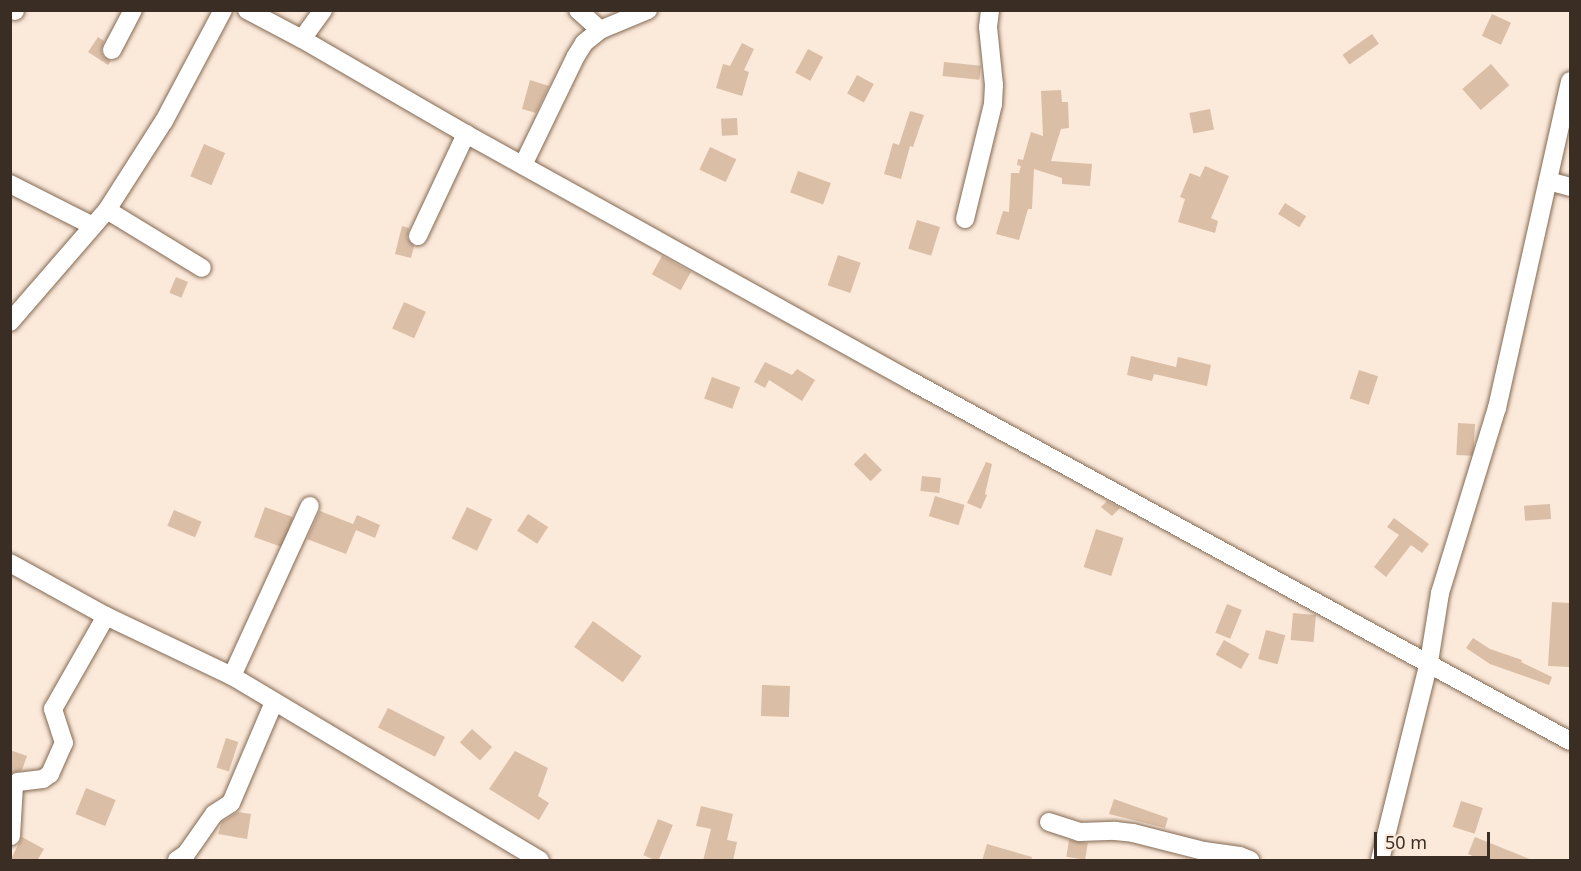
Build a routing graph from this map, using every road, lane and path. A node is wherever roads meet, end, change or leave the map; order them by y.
1 (133, 10) edge
2 (223, 10) edge
3 (247, 10) edge
4 (323, 10) edge
5 (578, 10) edge
6 (648, 10) edge
7 (990, 10) edge
8 (600, 30) junction
9 (302, 39) junction
10 (112, 50) dead end
11 (1570, 81) edge
12 (466, 134) junction
13 (523, 165) junction
14 (1548, 181) junction
15 (10, 184) edge
16 (1570, 187) edge
17 (107, 210) junction
18 (965, 219) dead end
19 (93, 226) junction
20 (418, 236) dead end
21 (202, 268) dead end
22 (10, 322) edge
23 (310, 506) dead end
24 (10, 563) edge
25 (106, 616) junction
26 (1429, 662) junction
27 (232, 676) junction
28 (274, 702) junction
29 (1570, 741) edge
30 (1049, 822) dead end
31 (11, 836) edge
32 (177, 861) edge
33 (540, 861) edge
34 (1250, 861) edge
35 (1380, 861) edge

1 - 10 street
2 - 17 street
3 - 9 street
4 - 9 street
5 - 8 street
6 - 8 street
7 - 18 street
8 - 13 street
9 - 12 street
11 - 14 street
12 - 13 street
12 - 20 street
13 - 26 street
14 - 16 street
14 - 26 street
15 - 19 street
17 - 19 street
17 - 21 street
19 - 22 street
23 - 27 street
24 - 25 street
25 - 27 street
25 - 31 street
26 - 29 street
26 - 35 street
27 - 28 street
28 - 32 street
28 - 33 street
30 - 34 street

